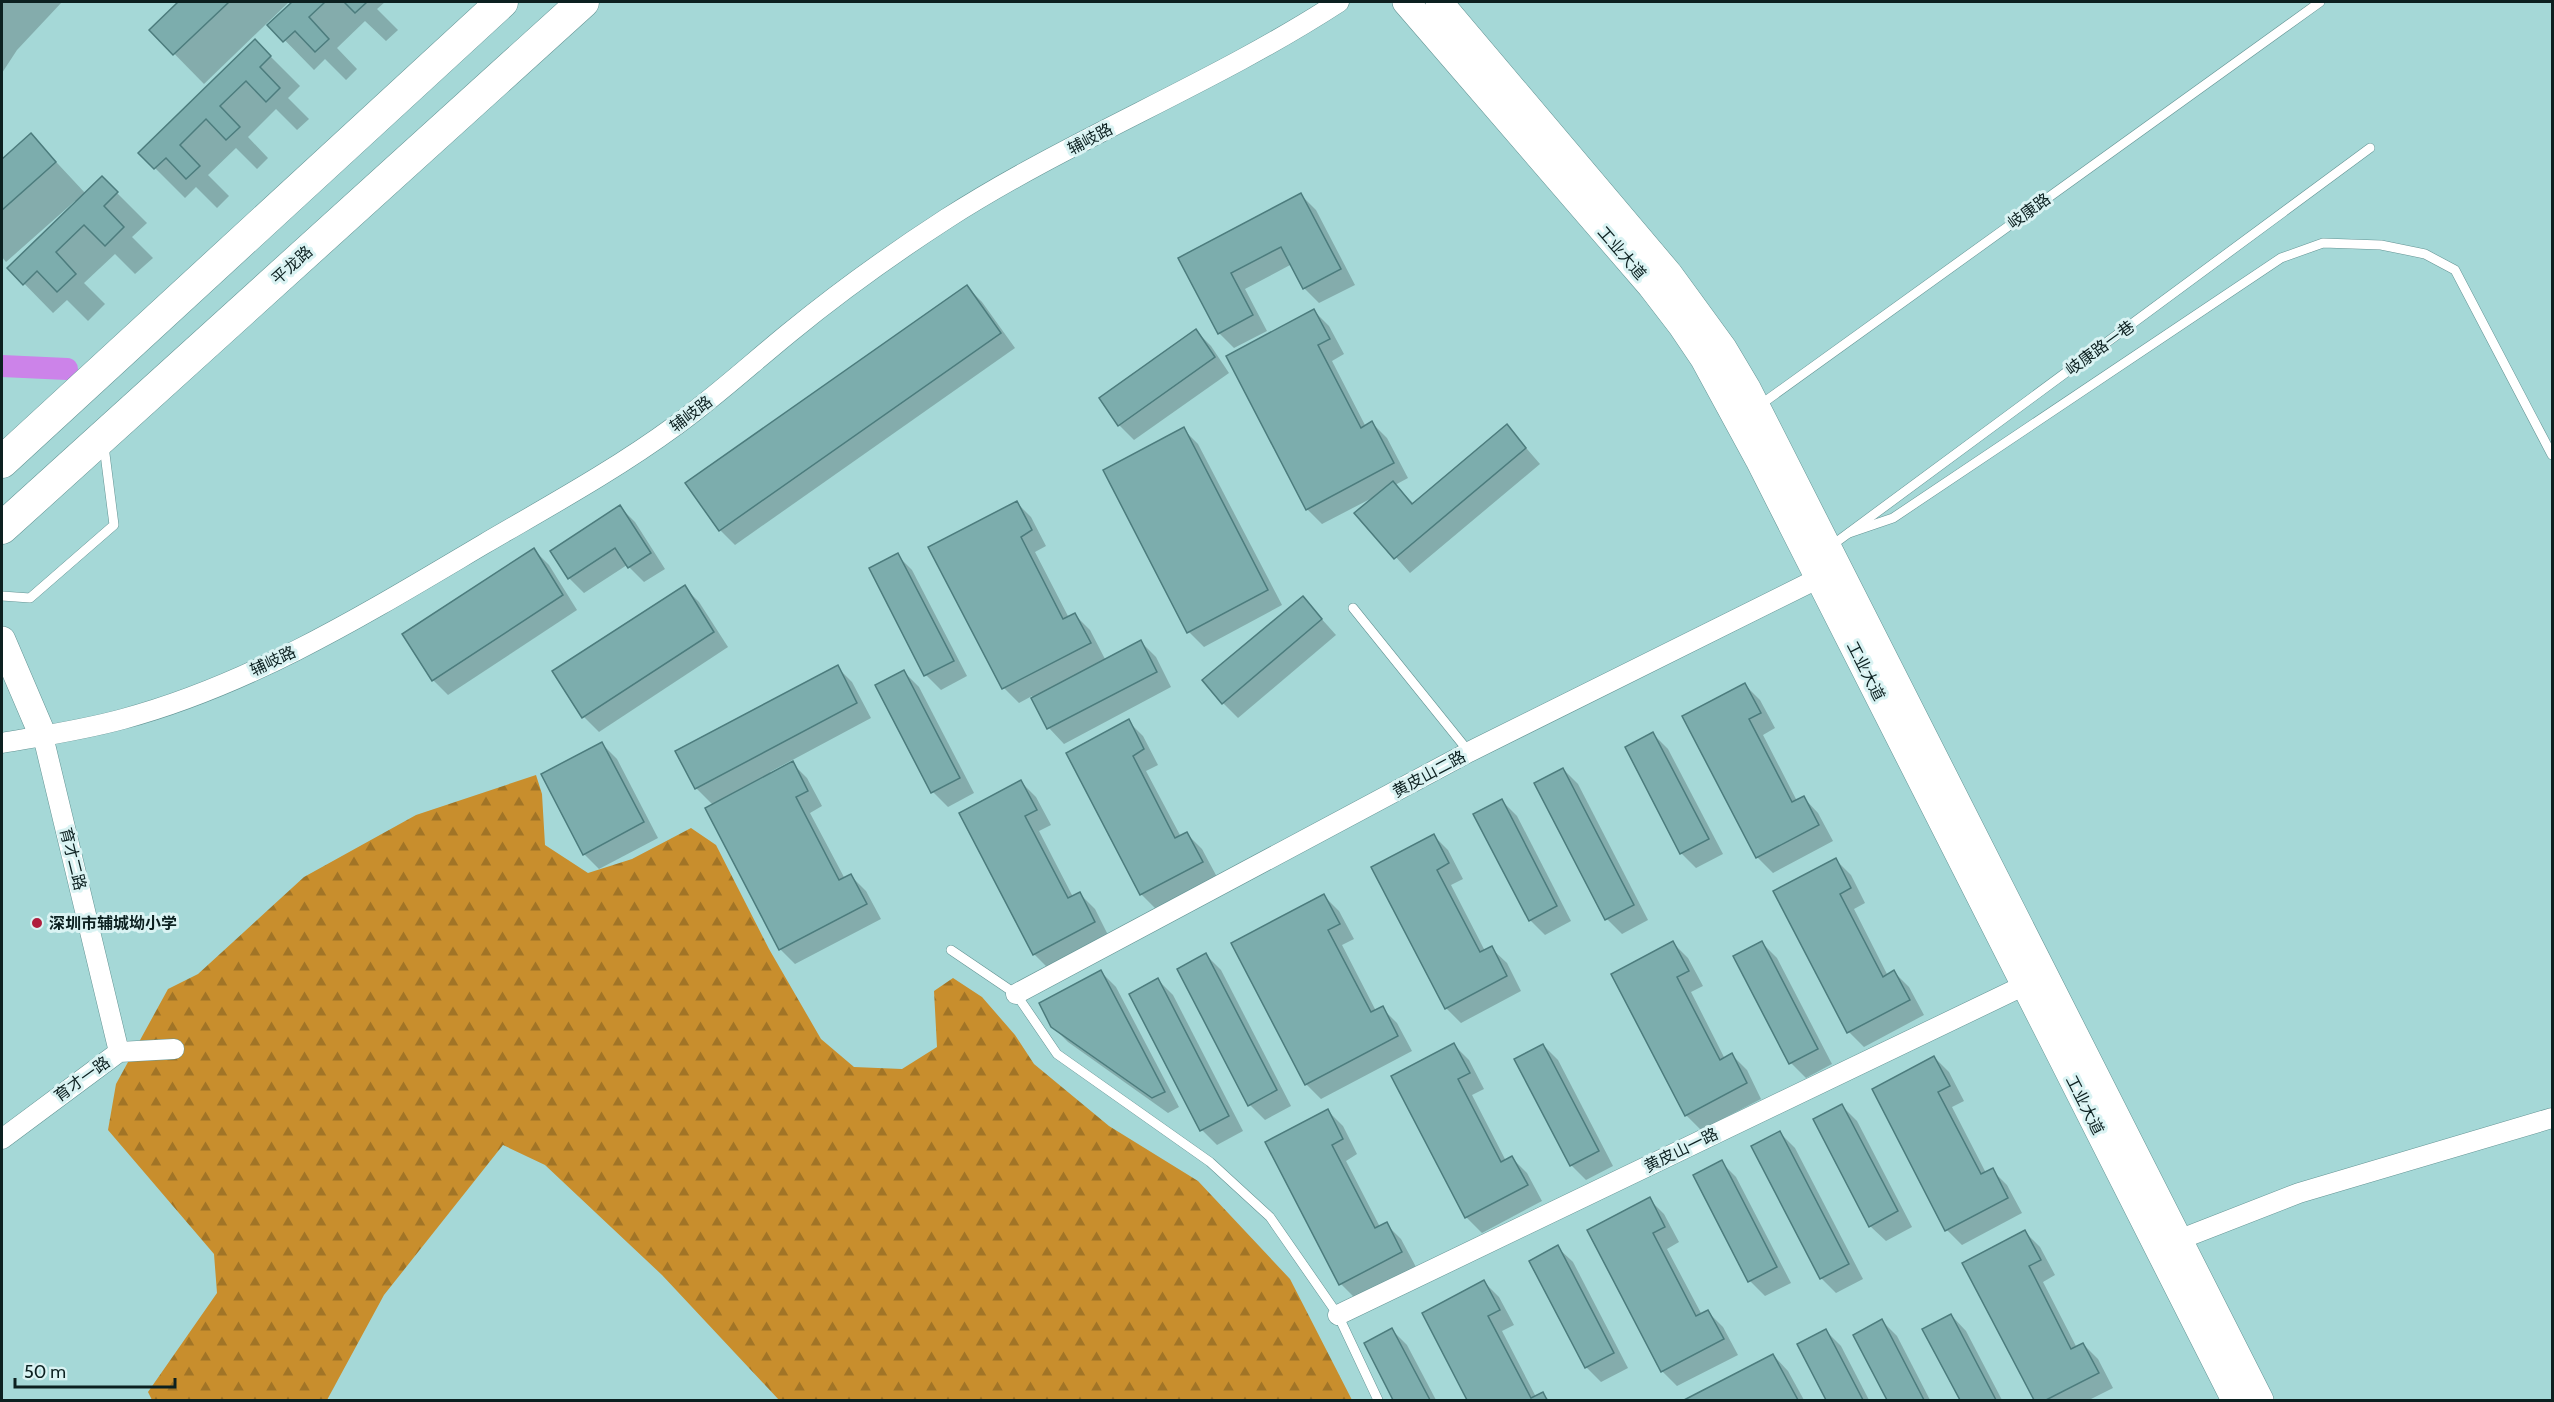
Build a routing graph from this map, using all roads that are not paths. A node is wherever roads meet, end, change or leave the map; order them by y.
1 (502, 2) edge
2 (583, 2) edge
3 (1339, 2) edge
4 (1406, 2) edge
5 (1439, 2) edge
6 (2320, 2) edge
7 (2370, 148) dead end
8 (80, 389) junction
9 (1747, 412) junction
10 (2, 432) edge
11 (103, 436) junction
12 (2553, 455) edge
13 (2, 462) edge
14 (2, 528) edge
15 (1839, 540) junction
16 (1819, 578) junction
17 (2, 596) edge
18 (1353, 608) dead end
19 (2, 640) edge
20 (43, 736) junction
21 (2, 743) edge
22 (1469, 752) junction
23 (951, 950) dead end
24 (2025, 985) junction
25 (1016, 994) junction
26 (174, 1049) dead end
27 (119, 1052) junction
28 (2553, 1118) edge
29 (2, 1139) edge
30 (2168, 1244) junction
31 (1338, 1315) junction
32 (1378, 1401) edge
33 (2235, 1401) edge
34 (2260, 1401) edge

1 - 8 main road
2 - 11 main road, 平龙路
3 - 20 street, 辅岐路
4 - 9 street, 工业大道
5 - 9 street, 工业大道
6 - 9 lane, 岐康路
7 - 15 lane, 岐康路一巷
8 - 10 main road
8 - 13 main road
9 - 15 street, 工业大道
9 - 16 street, 工业大道
11 - 14 main road, 平龙路
11 - 17 lane
12 - 15 lane
15 - 16 street
15 - 30 street, 工业大道
16 - 22 street, 黄皮山二路
16 - 24 street, 工业大道
18 - 22 lane
19 - 20 street
20 - 21 street, 辅岐路
20 - 27 street, 育才二路
22 - 25 street, 黄皮山二路
23 - 25 lane
24 - 30 street, 工业大道
24 - 31 street, 黄皮山一路
25 - 31 lane
26 - 27 street, 育才一路
27 - 29 street, 育才一路
28 - 30 street
30 - 33 street, 工业大道
30 - 34 street, 工业大道
31 - 32 lane

